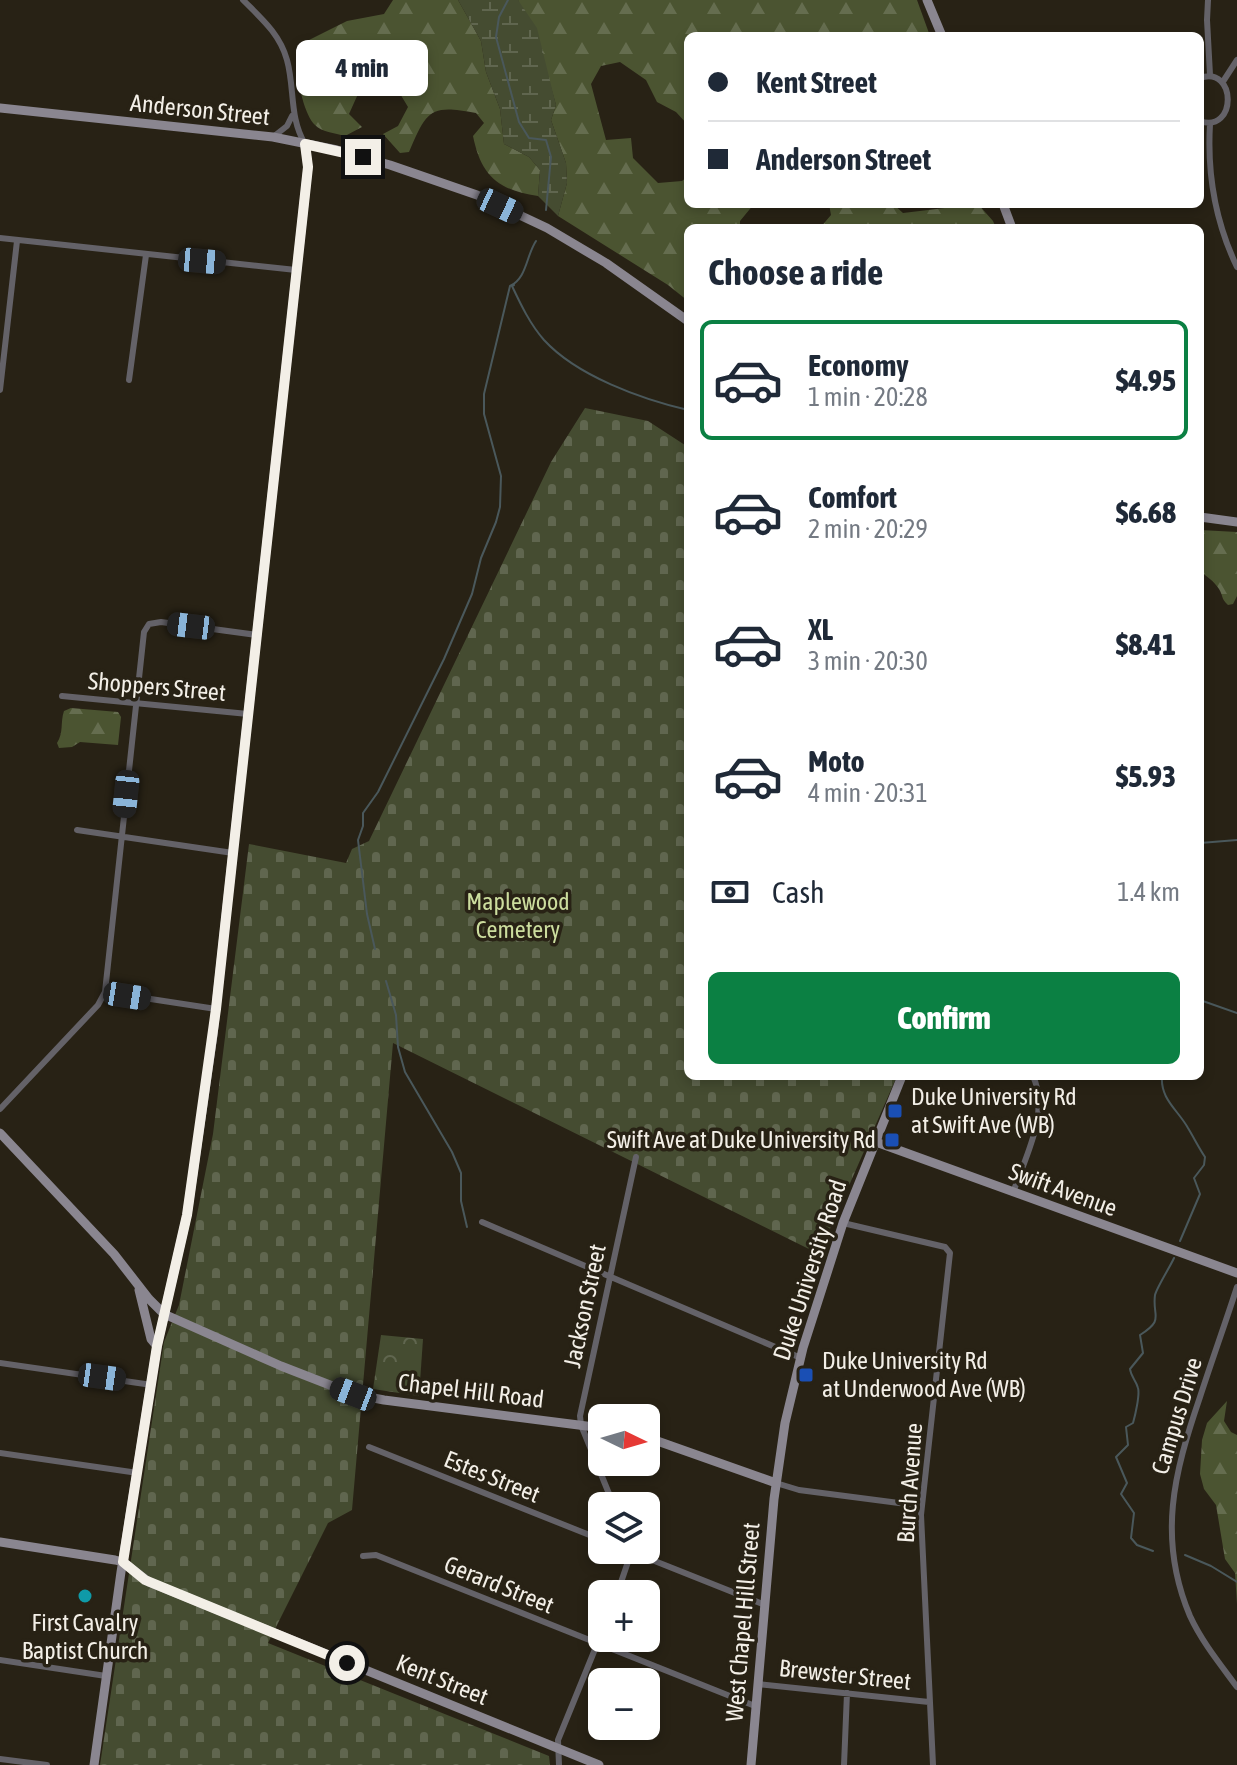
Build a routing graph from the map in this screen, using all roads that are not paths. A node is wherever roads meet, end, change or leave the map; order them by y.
1 (243, 0) edge
2 (927, 0) edge
3 (1208, 0) edge
4 (940, 32) edge
5 (1237, 60) edge
6 (1210, 75) junction
7 (1204, 77) edge
8 (1224, 80) junction
9 (1234, 89) edge
10 (0, 108) edge
11 (292, 113) junction
12 (1204, 122) edge
13 (1210, 124) junction
14 (273, 137) junction
15 (305, 144) junction
16 (0, 238) edge
17 (17, 241) junction
18 (146, 255) junction
19 (1237, 267) edge
20 (296, 270) junction
21 (684, 318) edge
22 (129, 380) dead end
23 (0, 390) edge
24 (1204, 518) edge
25 (1237, 522) edge
26 (257, 635) junction
27 (62, 696) dead end
28 (136, 704) junction
29 (248, 714) junction
30 (77, 830) dead end
31 (121, 836) junction
32 (233, 853) junction
33 (105, 992) junction
34 (216, 1009) junction
35 (900, 1080) edge
36 (1034, 1080) edge
37 (0, 1109) edge
38 (0, 1133) edge
39 (876, 1142) junction
40 (636, 1157) dead end
41 (1013, 1193) junction
42 (482, 1222) dead end
43 (843, 1223) junction
44 (1237, 1273) edge
45 (609, 1277) junction
46 (135, 1279) junction
47 (1237, 1287) edge
48 (164, 1314) junction
49 (157, 1346) junction
50 (801, 1358) junction
51 (0, 1363) edge
52 (152, 1385) junction
53 (581, 1425) junction
54 (588, 1426) edge
55 (660, 1442) edge
56 (369, 1447) dead end
57 (0, 1453) edge
58 (138, 1473) junction
59 (776, 1483) junction
60 (608, 1492) edge
61 (922, 1506) junction
62 (588, 1534) edge
63 (0, 1542) edge
64 (363, 1556) dead end
65 (123, 1562) junction
66 (660, 1563) edge
67 (765, 1605) junction
68 (588, 1640) edge
69 (594, 1652) edge
70 (617, 1652) edge
71 (0, 1660) edge
72 (106, 1676) junction
73 (757, 1684) junction
74 (1237, 1687) edge
75 (847, 1693) junction
76 (929, 1702) junction
77 (755, 1706) junction
78 (557, 1748) junction
79 (0, 1759) edge
80 (47, 1765) edge
81 (94, 1765) edge
82 (559, 1765) edge
83 (599, 1765) edge
84 (751, 1765) edge
85 (844, 1765) edge
86 (933, 1765) edge

1 - 11 street
2 - 4 street
3 - 6 street
5 - 8 street
6 - 7 street
6 - 8 street
8 - 9 street
9 - 13 street
10 - 14 street, Anderson Street
11 - 14 street
11 - 15 street
12 - 13 street
13 - 19 street
14 - 15 street, Anderson Street
15 - 20 street
15 - 21 street, Anderson Street
16 - 17 street
17 - 18 street
17 - 23 street
18 - 20 street
18 - 22 street
20 - 26 street
24 - 25 street
26 - 28 street
26 - 29 street
27 - 28 street, Shoppers Street
28 - 29 street, Shoppers Street
28 - 31 street
29 - 32 street
30 - 31 street
31 - 32 street
31 - 33 street
32 - 34 street
33 - 34 street
33 - 37 street
34 - 48 street
35 - 39 street, Duke University Road
36 - 41 street
38 - 46 street, Chapel Hill Road
39 - 41 street, Swift Avenue
39 - 43 street, Duke University Road
40 - 45 street, Jackson Street
41 - 44 street, Swift Avenue
42 - 45 street
43 - 50 street, Duke University Road
43 - 61 street, Burch Avenue
45 - 50 street
45 - 53 street, Jackson Street
46 - 48 street, Chapel Hill Road
46 - 49 street
47 - 74 street, Campus Drive
48 - 49 street
48 - 53 street, Chapel Hill Road
49 - 52 street
50 - 59 street, Duke University Road
51 - 52 street
52 - 58 street
53 - 54 street, Chapel Hill Road
53 - 60 street, Jackson Street
55 - 59 street
56 - 62 street, Estes Street
57 - 58 street
58 - 65 street
59 - 61 street
59 - 67 street, West Chapel Hill Street
61 - 76 street, Burch Avenue
63 - 65 street, Kent Street
64 - 68 street, Gerard Street
65 - 72 street
65 - 78 street, Kent Street
66 - 67 street
67 - 73 street, West Chapel Hill Street
69 - 78 street
70 - 77 street, Gerard Street
71 - 72 street
72 - 81 street
73 - 75 street, Brewster Street
73 - 77 street, West Chapel Hill Street
75 - 76 street, Brewster Street
75 - 85 street
76 - 86 street, Burch Avenue
77 - 84 street, West Chapel Hill Street
78 - 82 street
78 - 83 street, Kent Street
79 - 80 street

